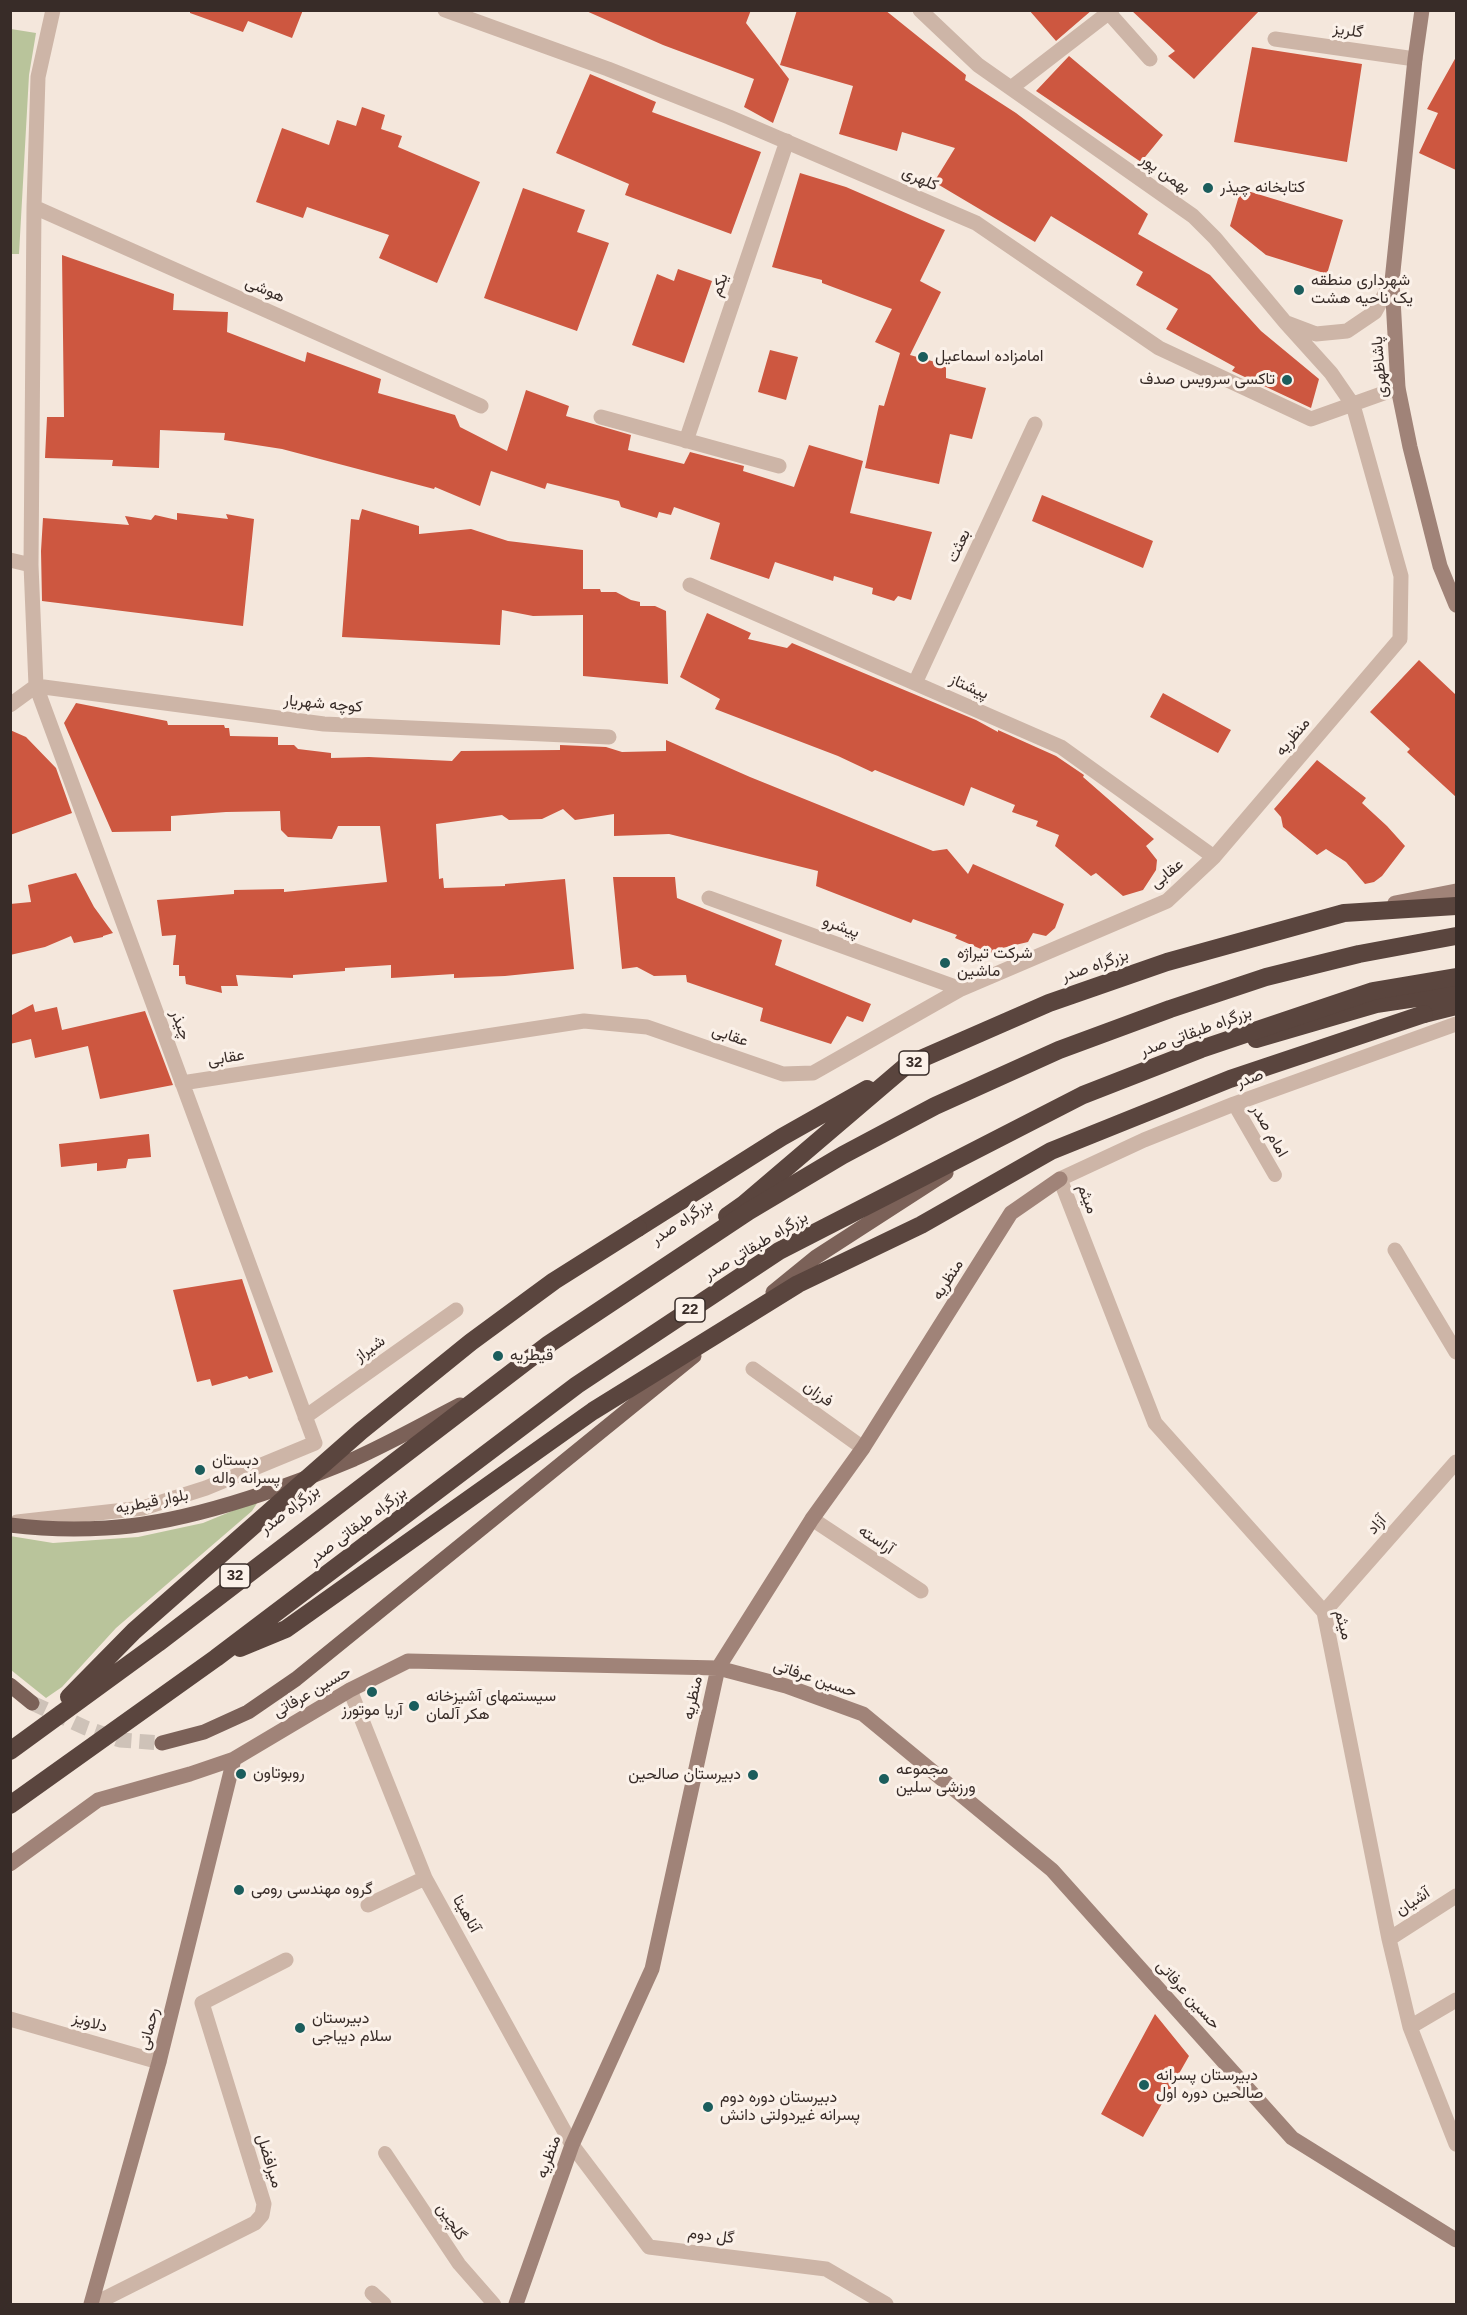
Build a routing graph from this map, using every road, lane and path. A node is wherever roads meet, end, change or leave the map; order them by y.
1 (53, 10) edge
2 (445, 10) edge
3 (920, 10) edge
4 (1422, 10) edge
5 (1110, 12) edge
6 (478, 16) edge
7 (1275, 39) dead end
8 (1150, 59) dead end
9 (1415, 59) junction
10 (1011, 88) junction
11 (787, 141) junction
12 (34, 207) junction
13 (1392, 280) junction
14 (1285, 322) junction
15 (1398, 388) junction
16 (1353, 405) junction
17 (481, 406) dead end
18 (601, 417) dead end
19 (1035, 424) dead end
20 (686, 441) junction
21 (779, 466) dead end
22 (10, 560) edge
23 (31, 565) junction
24 (690, 585) dead end
25 (1456, 605) edge
26 (1400, 639) joint
27 (915, 683) junction
28 (36, 686) junction
29 (10, 705) edge
30 (609, 736) dead end
31 (1214, 858) junction
32 (1456, 891) edge
33 (709, 898) dead end
34 (1456, 906) edge
35 (1344, 913) junction
36 (1456, 936) edge
37 (1456, 977) edge
38 (961, 989) junction
39 (1456, 992) edge
40 (1456, 1006) edge
41 (1456, 1024) edge
42 (908, 1065) junction
43 (182, 1083) junction
44 (1234, 1104) junction
45 (962, 1163) junction
46 (1275, 1175) dead end
47 (1060, 1179) junction
48 (1395, 1250) dead end
49 (456, 1310) dead end
50 (1456, 1352) edge
51 (753, 1370) dead end
52 (460, 1405) junction
53 (305, 1417) junction
54 (863, 1448) junction
55 (1456, 1462) edge
56 (812, 1519) junction
57 (10, 1524) edge
58 (921, 1591) dead end
59 (1324, 1612) junction
60 (216, 1658) junction
61 (718, 1668) junction
62 (10, 1685) edge
63 (350, 1690) junction
64 (32, 1703) tunnel mouth
65 (32, 1735) junction
66 (162, 1743) tunnel mouth
67 (10, 1749) edge
68 (234, 1759) junction
69 (10, 1805) edge
70 (10, 1814) edge
71 (10, 1864) edge
72 (425, 1878) junction
73 (1456, 1896) edge
74 (368, 1905) dead end
75 (1389, 1939) junction
76 (286, 1960) dead end
77 (1456, 2000) edge
78 (10, 2019) edge
79 (1410, 2027) junction
80 (159, 2062) junction
81 (1456, 2144) edge
82 (572, 2145) junction
83 (386, 2153) dead end
84 (1456, 2240) edge
85 (372, 2293) dead end
86 (92, 2304) edge
87 (384, 2304) edge
88 (494, 2304) edge
89 (516, 2304) edge
90 (886, 2304) edge

1 - 12 street, چیذر
2 - 6 street, کلهری
3 - 10 street, بهمن پور
4 - 9 main road, پاشاظهری
5 - 8 street
5 - 10 street
6 - 11 street, کلهری
7 - 9 street, گلریز
9 - 13 main road, پاشاظهری
10 - 14 street, بهمن پور
11 - 16 street, کلهری
11 - 20 street, یکم
12 - 17 street, هوشی
12 - 23 street, چیذر
13 - 14 street
13 - 15 main road, پاشاظهری
14 - 16 street, بهمن پور
15 - 16 street, کلهری
15 - 25 main road, پاشاظهری
16 - 26 street, بهمن پور
18 - 20 street
19 - 27 street, بعثت
20 - 21 street
22 - 23 street
23 - 28 street, چیذر
24 - 27 street, پیشتاز
26 - 31 street, منظریه
27 - 31 street, پیشتاز
28 - 29 street
28 - 30 street, کوچه شهریار
28 - 43 street, چیذر
31 - 38 street, عقابی
32 - 35 main road
33 - 38 street, پیشرو
34 - 35 highway, بزرگراه صدر / 32
35 - 42 highway, بزرگراه صدر / 32
36 - 65 highway, بزرگراه طبقاتی صدر, bridge
37 - 60 highway, بزرگراه طبقاتی صدر / 22, bridge
38 - 43 street, عقابی
39 - 45 highway
40 - 60 highway, bridge
41 - 44 street, صدر
42 - 52 highway, بزرگراه صدر / 32
42 - 65 highway, bridge
43 - 53 street, چیذر
44 - 46 lane, امام صدر
44 - 47 street, صدر
45 - 66 main road
45 - 70 highway
47 - 54 main road, منظریه
47 - 59 street, میثم
48 - 50 street
49 - 53 street, شیراز
51 - 54 street, فرزان
52 - 57 main road, بلوار قیطریه
52 - 67 highway, بزرگراه صدر / 32
53 - 57 street, چیذر
54 - 56 main road, منظریه
55 - 59 street, آزاد
56 - 58 street, آراسته
56 - 61 main road, منظریه
59 - 75 street, میثم
60 - 69 highway, بزرگراه طبقاتی صدر / 22, bridge
61 - 63 main road, حسین عرفاتی
61 - 82 main road, منظریه
61 - 84 main road, حسین عرفاتی
62 - 64 main road
63 - 68 main road, حسین عرفاتی
63 - 72 street, آناهیتا
65 - 67 highway, بزرگراه طبقاتی صدر, bridge
68 - 71 main road, حسین عرفاتی
68 - 80 main road, رحمانی
72 - 74 street
72 - 82 street, آناهیتا
73 - 75 street, آشیان
75 - 79 street, میثم
76 - 86 street, میرافضل
77 - 79 street
78 - 80 street, دلاویز
79 - 81 street, میثم
80 - 86 main road, رحمانی
82 - 89 main road, منظریه
82 - 90 street, گل دوم
83 - 88 lane, گلچین
85 - 87 street

